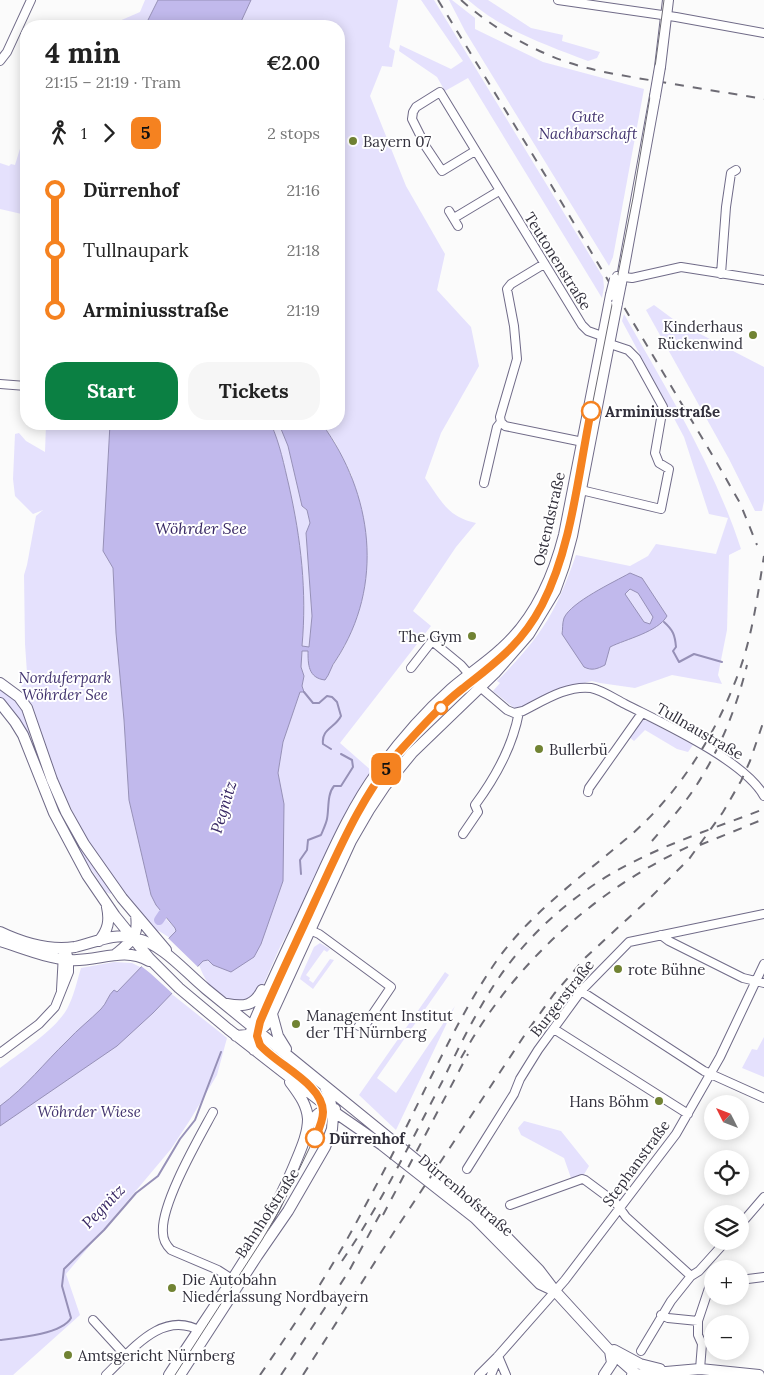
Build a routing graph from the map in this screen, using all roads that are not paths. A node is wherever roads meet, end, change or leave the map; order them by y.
1 (562, 0) edge
2 (663, 0) edge
3 (668, 0) edge
4 (27, 1) edge
5 (664, 16) junction
6 (764, 33) edge
7 (0, 61) edge
8 (475, 151) junction
9 (736, 170) dead end
10 (499, 191) junction
11 (449, 211) dead end
12 (544, 264) junction
13 (721, 274) junction
14 (618, 279) junction
15 (764, 280) edge
16 (614, 299) junction
17 (602, 336) junction
18 (610, 344) junction
19 (0, 384) edge
20 (20, 386) edge
21 (501, 422) junction
22 (586, 442) junction
23 (484, 483) dead end
24 (581, 490) junction
25 (410, 668) dead end
26 (469, 674) junction
27 (0, 683) edge
28 (480, 687) junction
29 (0, 703) edge
30 (519, 712) junction
31 (642, 713) junction
32 (25, 739) junction
33 (40, 749) junction
34 (588, 792) dead end
35 (764, 796) edge
36 (463, 834) dead end
37 (114, 887) junction
38 (98, 892) junction
39 (107, 906) junction
40 (764, 914) edge
41 (136, 915) junction
42 (298, 924) junction
43 (311, 930) junction
44 (0, 932) edge
45 (661, 935) junction
46 (133, 938) junction
47 (0, 941) edge
48 (98, 941) junction
49 (160, 946) junction
50 (66, 948) junction
51 (116, 954) junction
52 (66, 960) junction
53 (151, 961) junction
54 (281, 963) junction
55 (764, 964) edge
56 (760, 982) edge
57 (581, 992) junction
58 (224, 1003) junction
59 (272, 1014) junction
60 (359, 1026) dead end
61 (554, 1029) junction
62 (254, 1031) junction
63 (236, 1036) junction
64 (254, 1050) junction
65 (0, 1053) edge
66 (292, 1058) junction
67 (282, 1070) junction
68 (711, 1075) junction
69 (323, 1084) junction
70 (764, 1098) edge
71 (332, 1109) junction
72 (214, 1112) dead end
73 (688, 1114) junction
74 (307, 1128) junction
75 (385, 1133) junction
76 (466, 1169) dead end
77 (289, 1178) junction
78 (300, 1191) junction
79 (764, 1196) edge
80 (510, 1205) dead end
81 (620, 1209) junction
82 (749, 1214) edge
83 (718, 1250) edge
84 (699, 1271) junction
85 (704, 1275) edge
86 (691, 1276) junction
87 (764, 1277) edge
88 (232, 1279) junction
89 (749, 1279) edge
90 (555, 1291) junction
91 (704, 1304) edge
92 (661, 1315) junction
93 (93, 1320) dead end
94 (698, 1321) junction
95 (202, 1332) junction
96 (603, 1343) junction
97 (641, 1351) dead end
98 (610, 1352) junction
99 (126, 1356) junction
100 (498, 1356) junction
101 (700, 1365) junction
102 (666, 1371) junction
103 (649, 1374) edge
104 (106, 1375) edge
105 (169, 1375) edge
106 (180, 1375) edge
107 (479, 1375) edge
108 (491, 1375) edge
109 (506, 1375) edge
110 (604, 1375) edge
111 (632, 1375) edge
112 (759, 1375) edge

1 - 5 street
2 - 5 main road, Ostendstraße
3 - 5 main road, Ostendstraße
4 - 7 street
5 - 6 street
5 - 14 main road, Ostendstraße, bridge
8 - 8 street, Teutonenstraße
8 - 10 street, Teutonenstraße
9 - 13 street
10 - 11 street
10 - 12 street, Teutonenstraße
12 - 17 street, Teutonenstraße
12 - 21 street
13 - 14 street
13 - 15 street
14 - 16 main road, Ostendstraße, bridge
16 - 17 main road, Ostendstraße
16 - 18 main road, Ostendstraße
17 - 18 main road
17 - 22 main road, Ostendstraße
18 - 22 main road, Ostendstraße
18 - 24 street
19 - 20 street
21 - 22 street
21 - 23 street
22 - 24 main road, Ostendstraße
22 - 26 main road, Ostendstraße
24 - 28 main road, Ostendstraße
25 - 26 street
26 - 28 street
26 - 42 main road, Ostendstraße
27 - 33 main road
28 - 30 street
28 - 43 main road, Ostendstraße
29 - 32 main road
30 - 31 street, Tullnaustraße
30 - 36 street
31 - 34 street, Tullnaustraße
31 - 35 street, Tullnaustraße
32 - 33 main road
32 - 38 main road, Dürrenhofstraße
33 - 37 main road
37 - 38 main road
37 - 41 main road
38 - 39 main road, Dürrenhofstraße
39 - 46 main road, Dürrenhofstraße
39 - 48 main road
40 - 45 street, Burgerstraße
41 - 46 main road
41 - 49 main road
42 - 43 street
42 - 54 main road, Ostendstraße
43 - 59 main road, Ostendstraße
43 - 60 street
44 - 50 main road
45 - 56 street
45 - 57 street, Burgerstraße
46 - 48 main road
46 - 49 main road
46 - 51 main road
46 - 53 main road, Dürrenhofstraße
47 - 52 main road
48 - 50 main road
49 - 58 main road, Dürrenhofstraße
50 - 52 street
51 - 52 main road
51 - 53 main road
52 - 65 street
53 - 63 main road, Dürrenhofstraße
54 - 58 main road
54 - 62 main road
55 - 56 street, Stephanstraße
56 - 68 street, Stephanstraße
57 - 61 street, Burgerstraße
57 - 68 street
58 - 62 main road, Dürrenhofstraße
59 - 62 main road, Ostendstraße
59 - 66 main road, Dürrenhofstraße
61 - 73 street
61 - 76 street, Burgerstraße
62 - 63 main road
62 - 64 main road
62 - 66 main road, Dürrenhofstraße
63 - 64 main road, Dürrenhofstraße
64 - 67 main road, Dürrenhofstraße
66 - 69 main road, Dürrenhofstraße
67 - 71 main road, Dürrenhofstraße
67 - 74 main road, Bahnhofstraße
68 - 70 street
68 - 73 street, Stephanstraße
69 - 71 main road
69 - 75 main road, Dürrenhofstraße
71 - 74 main road
71 - 75 main road, Dürrenhofstraße
71 - 78 main road, Bahnhofstraße
71 - 90 main road, Dürrenhofstraße
72 - 88 street
73 - 81 street, Stephanstraße
74 - 77 main road, Bahnhofstraße
75 - 90 main road, Dürrenhofstraße
77 - 78 main road
77 - 88 main road, Bahnhofstraße
78 - 95 main road, Bahnhofstraße
79 - 82 street
80 - 81 street
81 - 86 street
81 - 90 street, Stephanstraße
83 - 84 street
84 - 85 street
84 - 86 street
86 - 92 street
87 - 89 street
88 - 95 main road, Bahnhofstraße
90 - 96 main road, Dürrenhofstraße
90 - 100 street, Stephanstraße
91 - 94 street
92 - 94 street
92 - 97 street
93 - 99 street
94 - 101 street
95 - 99 street
95 - 105 main road, Bahnhofstraße
95 - 106 main road, Bahnhofstraße
96 - 98 main road, Dürrenhofstraße
96 - 102 main road, Dürrenhofstraße
98 - 110 main road
98 - 111 main road, Dürrenhofstraße
99 - 104 street
100 - 107 street, Stephanstraße
100 - 108 street, Stephanstraße
100 - 109 street
101 - 102 main road
101 - 112 main road
102 - 103 main road
103 - 111 main road

